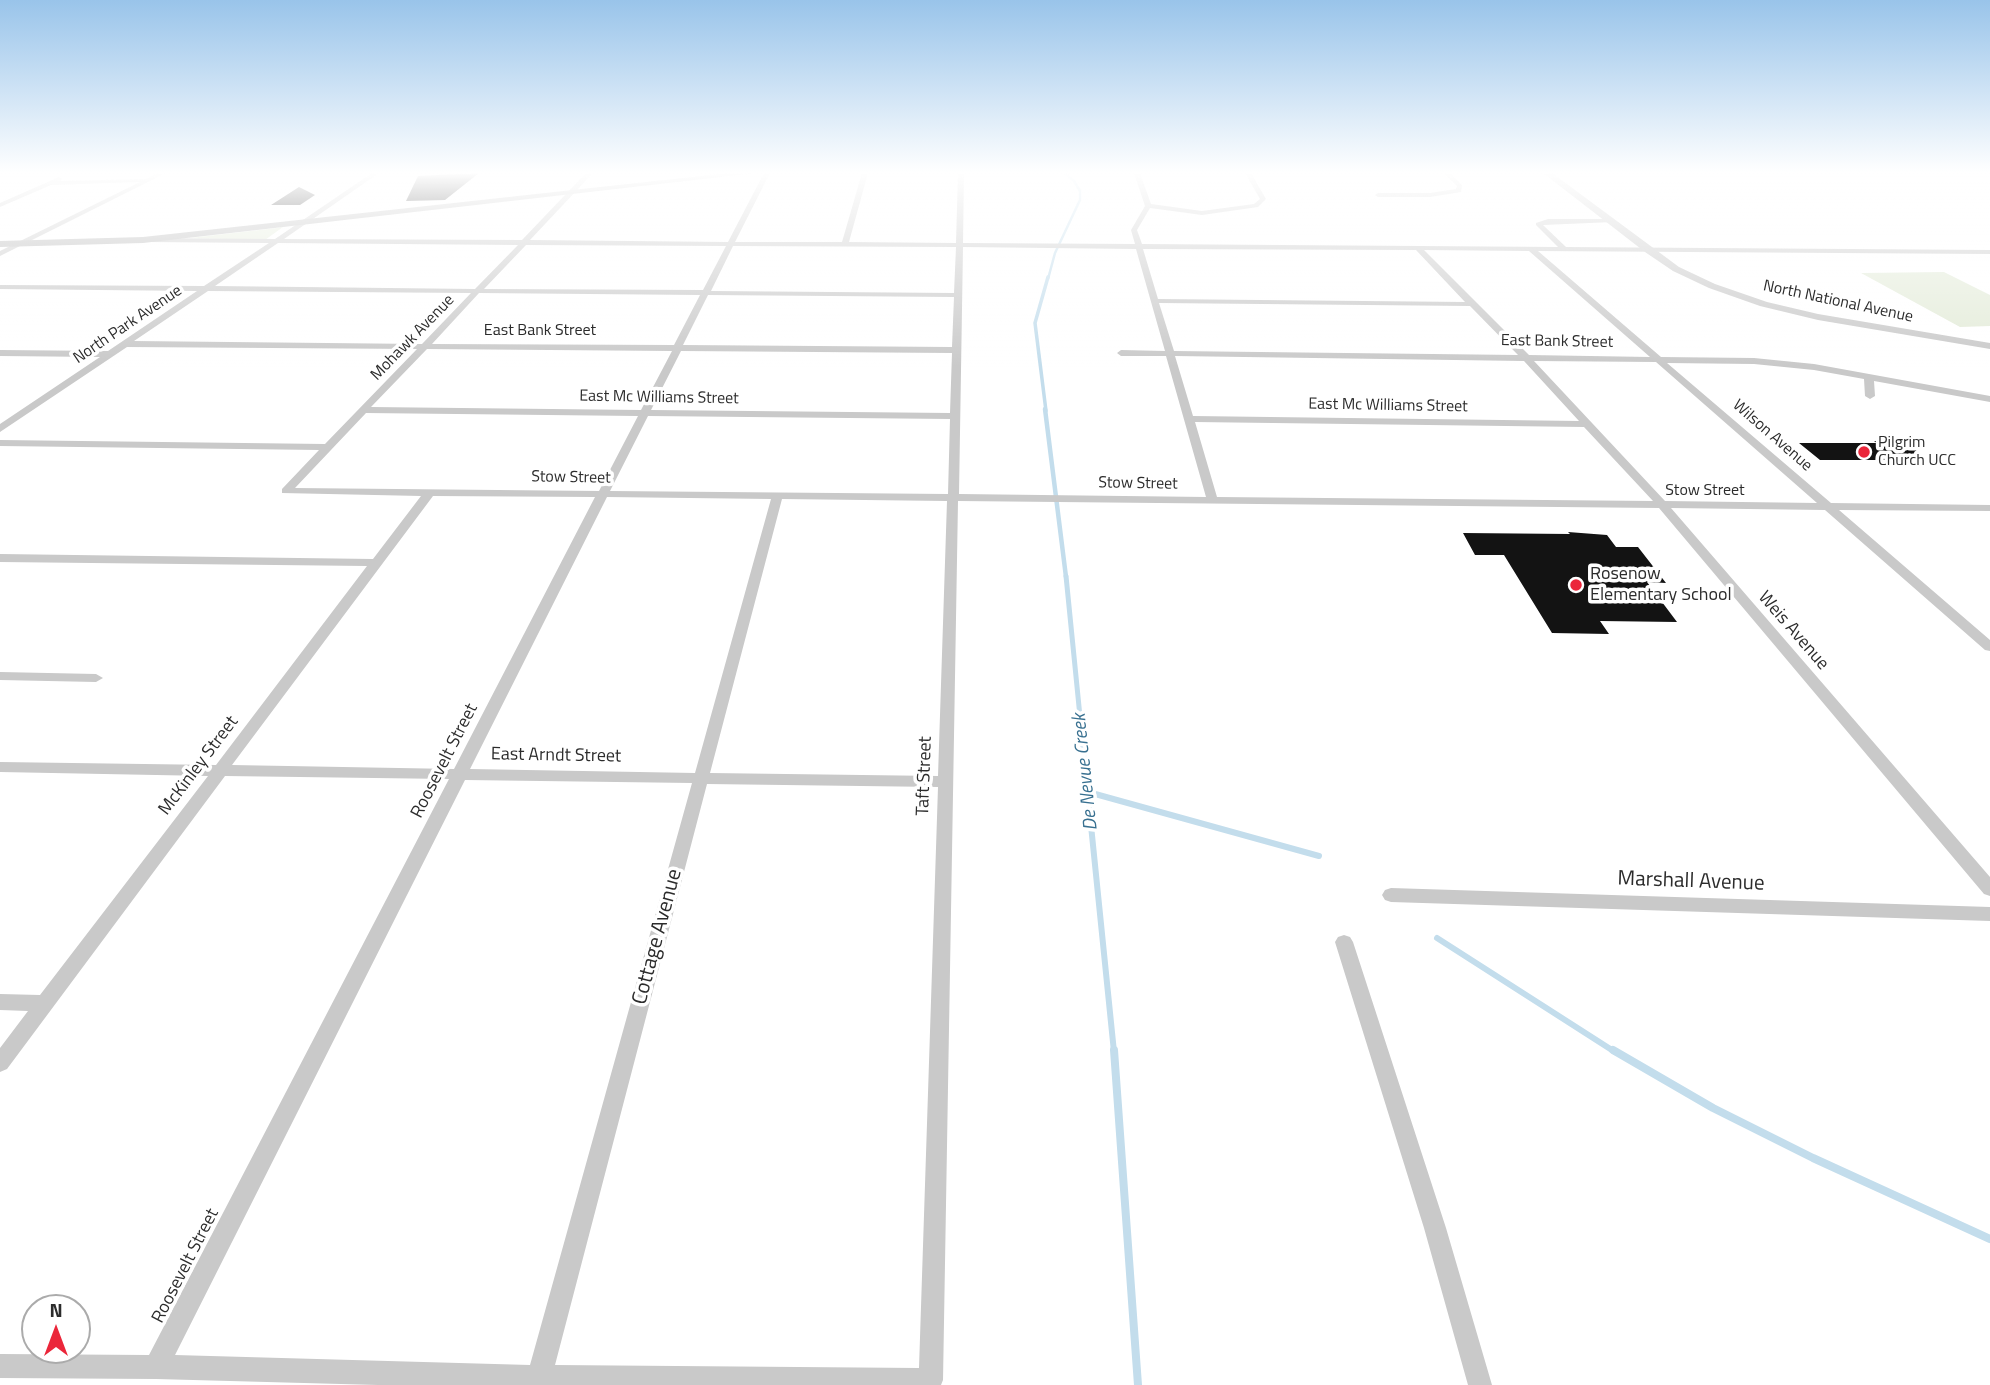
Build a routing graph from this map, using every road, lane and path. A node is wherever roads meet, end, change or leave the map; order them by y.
1 (31, 238) edge
2 (164, 238) edge
3 (281, 238) edge
4 (528, 238) edge
5 (735, 238) edge
6 (847, 238) edge
7 (960, 238) edge
8 (1137, 238) edge
9 (1553, 238) edge
10 (1632, 238) edge
11 (143, 240) junction
12 (275, 242) junction
13 (523, 243) junction
14 (0, 244) edge
15 (18, 244) junction
16 (731, 245) junction
17 (845, 246) junction
18 (960, 246) junction
19 (1139, 248) junction
20 (1419, 250) junction
21 (1532, 250) junction
22 (1565, 250) junction
23 (1648, 250) junction
24 (1990, 252) edge
25 (0, 254) edge
26 (0, 286) edge
27 (207, 288) junction
28 (479, 290) junction
29 (707, 292) junction
30 (959, 295) junction
31 (1157, 301) junction
32 (1473, 304) junction
33 (124, 344) junction
34 (425, 346) junction
35 (1990, 346) edge
36 (676, 348) junction
37 (957, 350) junction
38 (0, 352) edge
39 (1121, 353) dead end
40 (109, 354) junction
41 (1172, 354) junction
42 (1526, 358) junction
43 (1660, 359) junction
44 (1869, 377) junction
45 (1870, 396) dead end
46 (1990, 399) edge
47 (363, 410) junction
48 (645, 413) junction
49 (955, 416) junction
50 (0, 418) edge
51 (16, 418) junction
52 (1190, 419) junction
53 (1586, 424) junction
54 (0, 429) edge
55 (0, 443) edge
56 (323, 450) junction
57 (0, 451) edge
58 (286, 491) joint
59 (429, 493) junction
60 (603, 495) junction
61 (777, 496) junction
62 (953, 498) junction
63 (1213, 501) junction
64 (1663, 506) junction
65 (1828, 506) junction
66 (1990, 508) edge
67 (0, 558) edge
68 (376, 563) junction
69 (1990, 647) edge
70 (0, 676) edge
71 (96, 678) dead end
72 (0, 767) edge
73 (220, 771) junction
74 (460, 774) junction
75 (701, 777) junction
76 (944, 782) junction
77 (1990, 888) edge
78 (1391, 895) dead end
79 (1990, 914) edge
80 (1344, 942) dead end
81 (0, 1002) edge
82 (45, 1003) junction
83 (0, 1063) edge
84 (0, 1366) edge
85 (156, 1367) junction
86 (539, 1378) junction
87 (611, 1382) edge
88 (1480, 1385) edge

1 - 15 street
2 - 11 main road
3 - 12 street, North Park Avenue
4 - 13 street, Mohawk Avenue
5 - 16 street, Roosevelt Street
6 - 17 street
7 - 18 street, Taft Street
8 - 19 street
9 - 22 street
10 - 23 street, North National Avenue
11 - 12 street
11 - 15 main road
12 - 13 street
12 - 27 street, North Park Avenue
13 - 16 street
13 - 28 street, Mohawk Avenue
14 - 15 main road
15 - 25 street
16 - 17 street
16 - 29 street, Roosevelt Street
17 - 18 street
18 - 19 street
18 - 30 street, Taft Street
19 - 20 street
19 - 31 street
20 - 21 street
20 - 32 street, Weis Avenue
21 - 22 street
21 - 43 street, Wilson Avenue
22 - 23 street
23 - 24 street
23 - 35 street, North National Avenue
26 - 27 street
27 - 28 street
27 - 33 street, North Park Avenue
28 - 29 street
28 - 34 street, Mohawk Avenue
29 - 30 street
29 - 36 street, Roosevelt Street
30 - 37 street, Taft Street
31 - 32 street
31 - 41 street
32 - 42 street, Weis Avenue
33 - 34 street, East Bank Street
33 - 40 street, North Park Avenue
34 - 36 street, East Bank Street
34 - 47 street, Mohawk Avenue
36 - 37 street, East Bank Street
36 - 48 street, Roosevelt Street
37 - 49 street, Taft Street
38 - 40 street
39 - 41 street, East Bank Street
40 - 51 street, North Park Avenue
41 - 42 street, East Bank Street
41 - 52 street
42 - 43 street, East Bank Street
42 - 53 street, Weis Avenue
43 - 44 street, East Bank Street
43 - 65 street, Wilson Avenue
44 - 45 street
44 - 46 street, East Bank Street
47 - 48 street, East Mc Williams Street
47 - 56 street, Mohawk Avenue
48 - 49 street, East Mc Williams Street
48 - 60 street, Roosevelt Street
49 - 62 street, Taft Street
50 - 51 street
51 - 54 street, North Park Avenue
52 - 53 street, East Mc Williams Street
52 - 63 street
53 - 64 street, Weis Avenue
55 - 56 street
56 - 57 street
56 - 58 street, Mohawk Avenue
58 - 59 street, Stow Street
59 - 60 street, Stow Street
59 - 68 street, McKinley Street
60 - 61 street, Stow Street
60 - 74 street, Roosevelt Street
61 - 62 street, Stow Street
61 - 75 street, Cottage Avenue
62 - 63 street, Stow Street
62 - 76 street, Taft Street
63 - 64 street, Stow Street
64 - 65 street, Stow Street
64 - 77 street, Weis Avenue
65 - 66 street, Stow Street
65 - 69 street, Wilson Avenue
67 - 68 street
68 - 73 street, McKinley Street
70 - 71 street
72 - 73 street, East Arndt Street
73 - 74 street, East Arndt Street
73 - 82 street, McKinley Street
74 - 75 street, East Arndt Street
74 - 85 street, Roosevelt Street
75 - 76 street, East Arndt Street
75 - 86 street, Cottage Avenue
76 - 87 street, Taft Street
78 - 79 street, Marshall Avenue
80 - 88 street
81 - 82 street
82 - 83 street, McKinley Street
84 - 85 street
85 - 86 street
86 - 87 street

